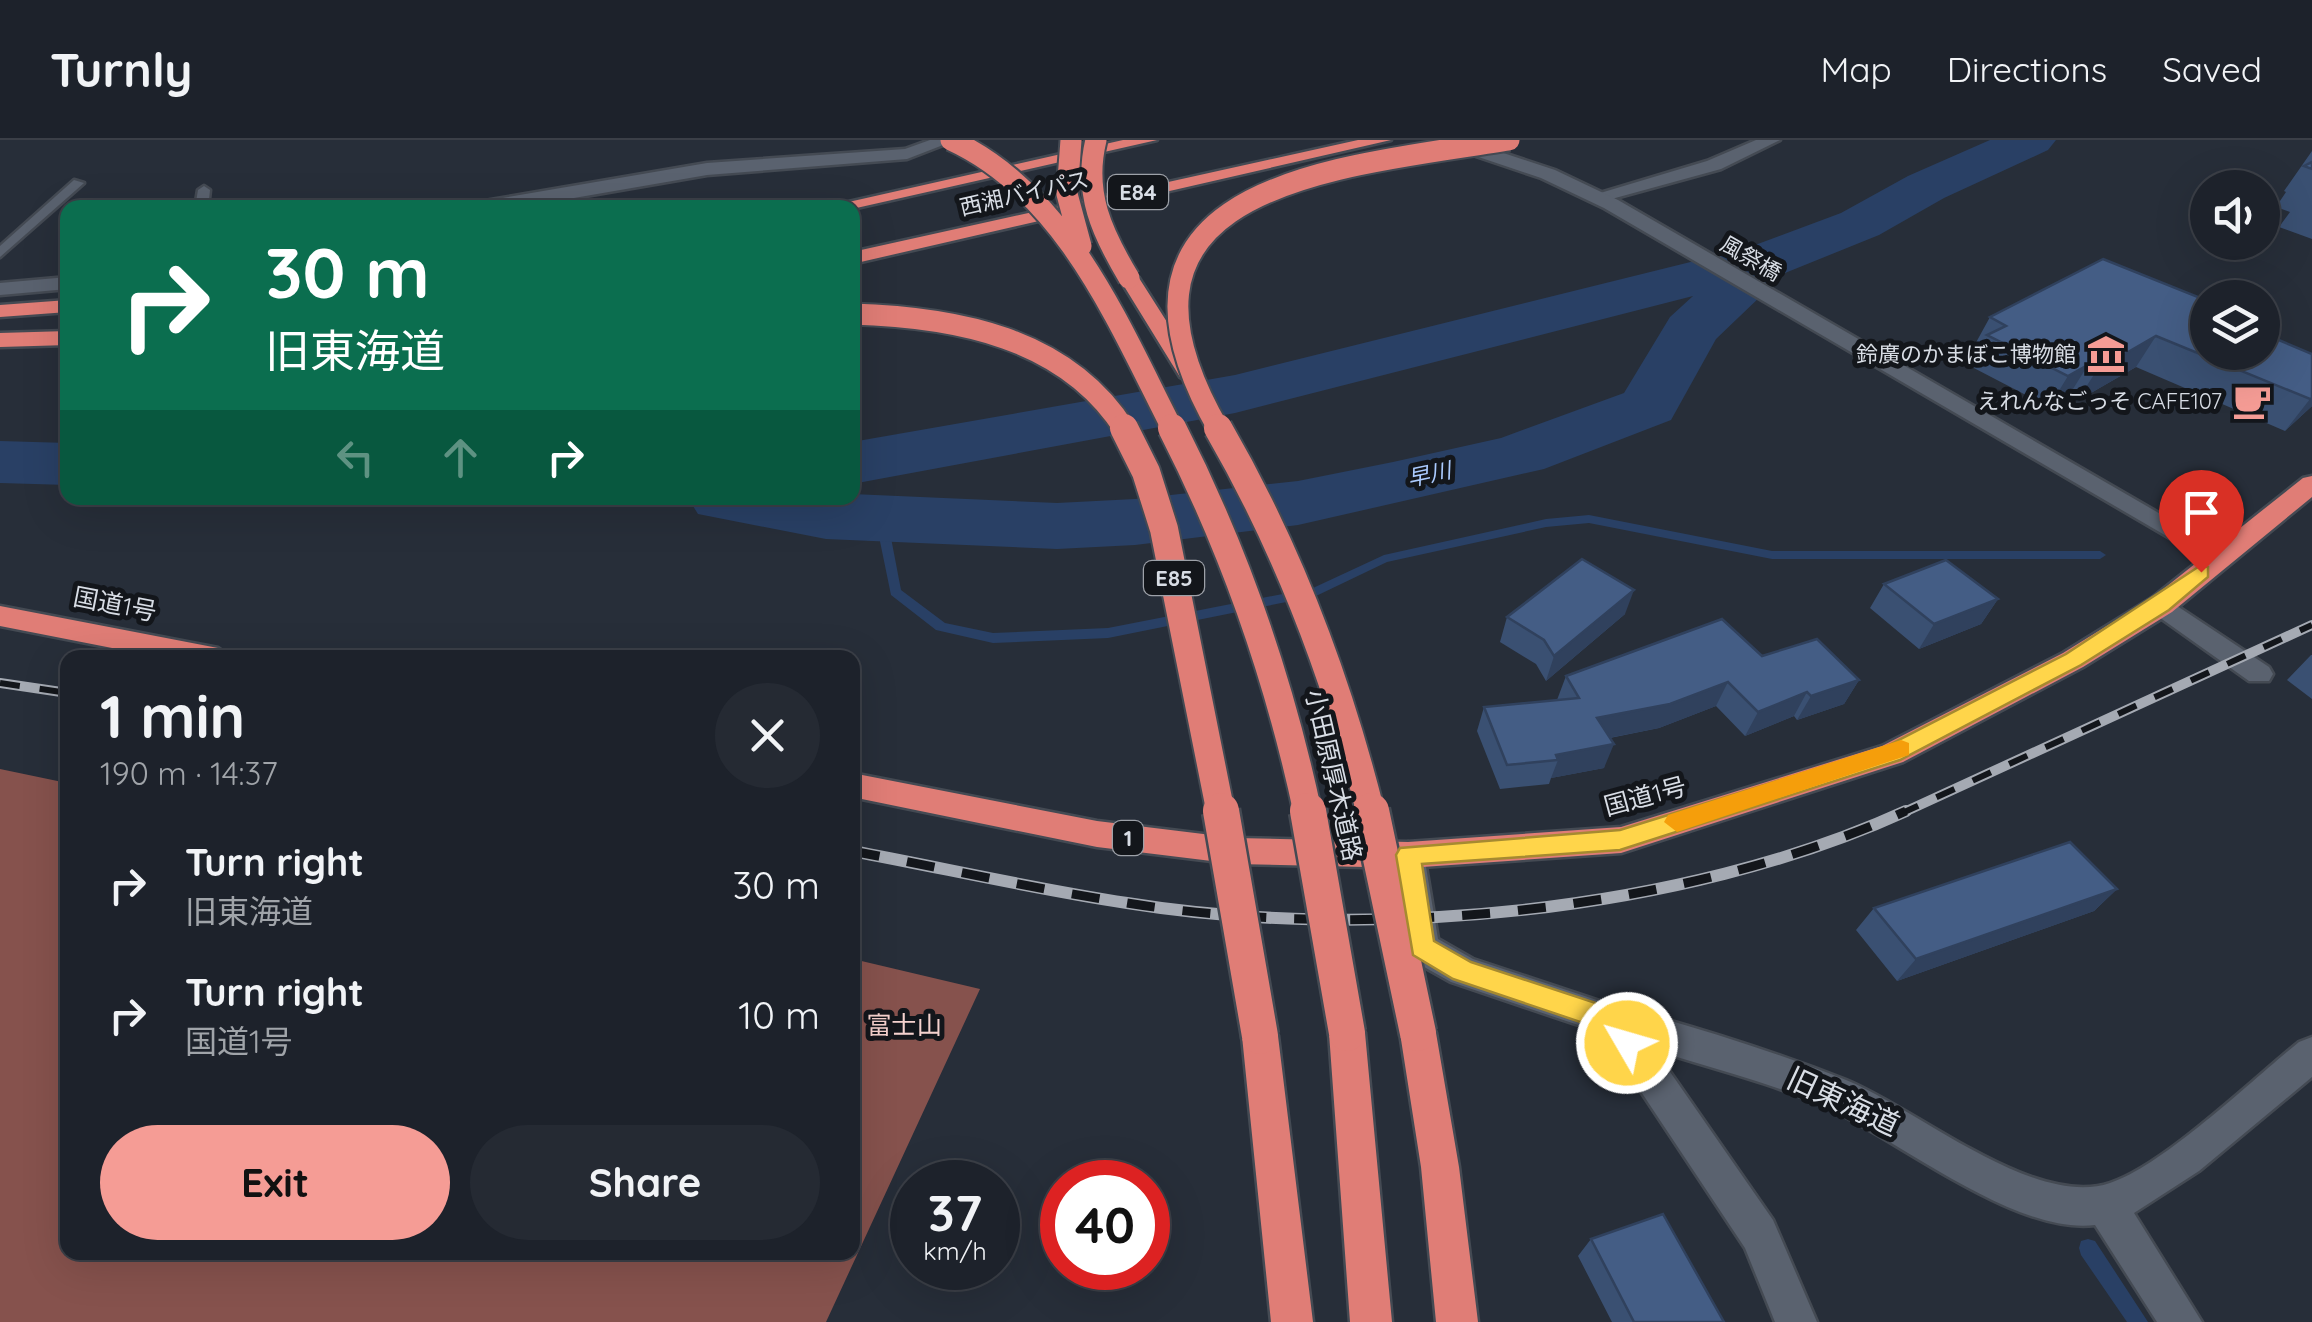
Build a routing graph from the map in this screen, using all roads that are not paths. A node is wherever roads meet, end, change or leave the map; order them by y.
1 (949, 140) edge
2 (1071, 140) edge
3 (1096, 140) edge
4 (1148, 140) edge
5 (1288, 140) edge
6 (1382, 140) edge
7 (1509, 140) edge
8 (1771, 140) edge
9 (1452, 141) edge
10 (78, 183) dead end
11 (204, 190) dead end
12 (202, 200) edge
13 (527, 200) edge
14 (1604, 201) junction
15 (860, 202) edge
16 (860, 239) edge
17 (887, 241) junction
18 (0, 253) edge
19 (860, 254) edge
20 (1094, 282) junction
21 (60, 284) edge
22 (0, 289) edge
23 (60, 307) edge
24 (0, 313) edge
25 (60, 314) edge
26 (860, 314) edge
27 (5, 340) edge
28 (60, 340) edge
29 (1191, 378) junction
30 (2312, 484) edge
31 (2220, 556) junction
32 (2162, 604) junction
33 (0, 616) edge
34 (176, 650) edge
35 (2259, 674) dead end
36 (860, 787) edge
37 (1408, 855) junction
38 (1614, 1021) junction
39 (2312, 1054) edge
40 (2106, 1206) junction
41 (1292, 1322) edge
42 (1370, 1322) edge
43 (1456, 1322) edge
44 (1796, 1322) edge
45 (2181, 1322) edge

1 - 13 street
1 - 20 highway, bridge
2 - 20 highway, bridge
3 - 29 highway, bridge
4 - 15 highway
5 - 17 highway, 西湘バイパス / E84, bridge
6 - 17 highway, 西湘バイパス / E84, bridge
7 - 29 highway, bridge
8 - 14 street
9 - 14 street, 風祭橋
10 - 18 lane
11 - 12 lane
14 - 31 street, 風祭橋
16 - 17 highway, 西湘バイパス / E84
17 - 19 highway, 西湘バイパス / E84
20 - 42 highway, 小田原厚木道路 / E85, bridge
21 - 22 street
23 - 24 highway
24 - 25 highway
26 - 41 highway, E85, bridge
27 - 28 highway
29 - 43 highway, 小田原厚木道路, bridge
30 - 31 highway, 国道1号 / 1
31 - 32 highway, 国道1号 / 1
32 - 35 street
32 - 37 highway, 国道1号 / 1
33 - 34 highway, 国道1号
36 - 37 highway, 国道1号 / 1
37 - 38 street, 旧東海道
38 - 40 street, 旧東海道
38 - 44 street
39 - 40 street
40 - 45 street

